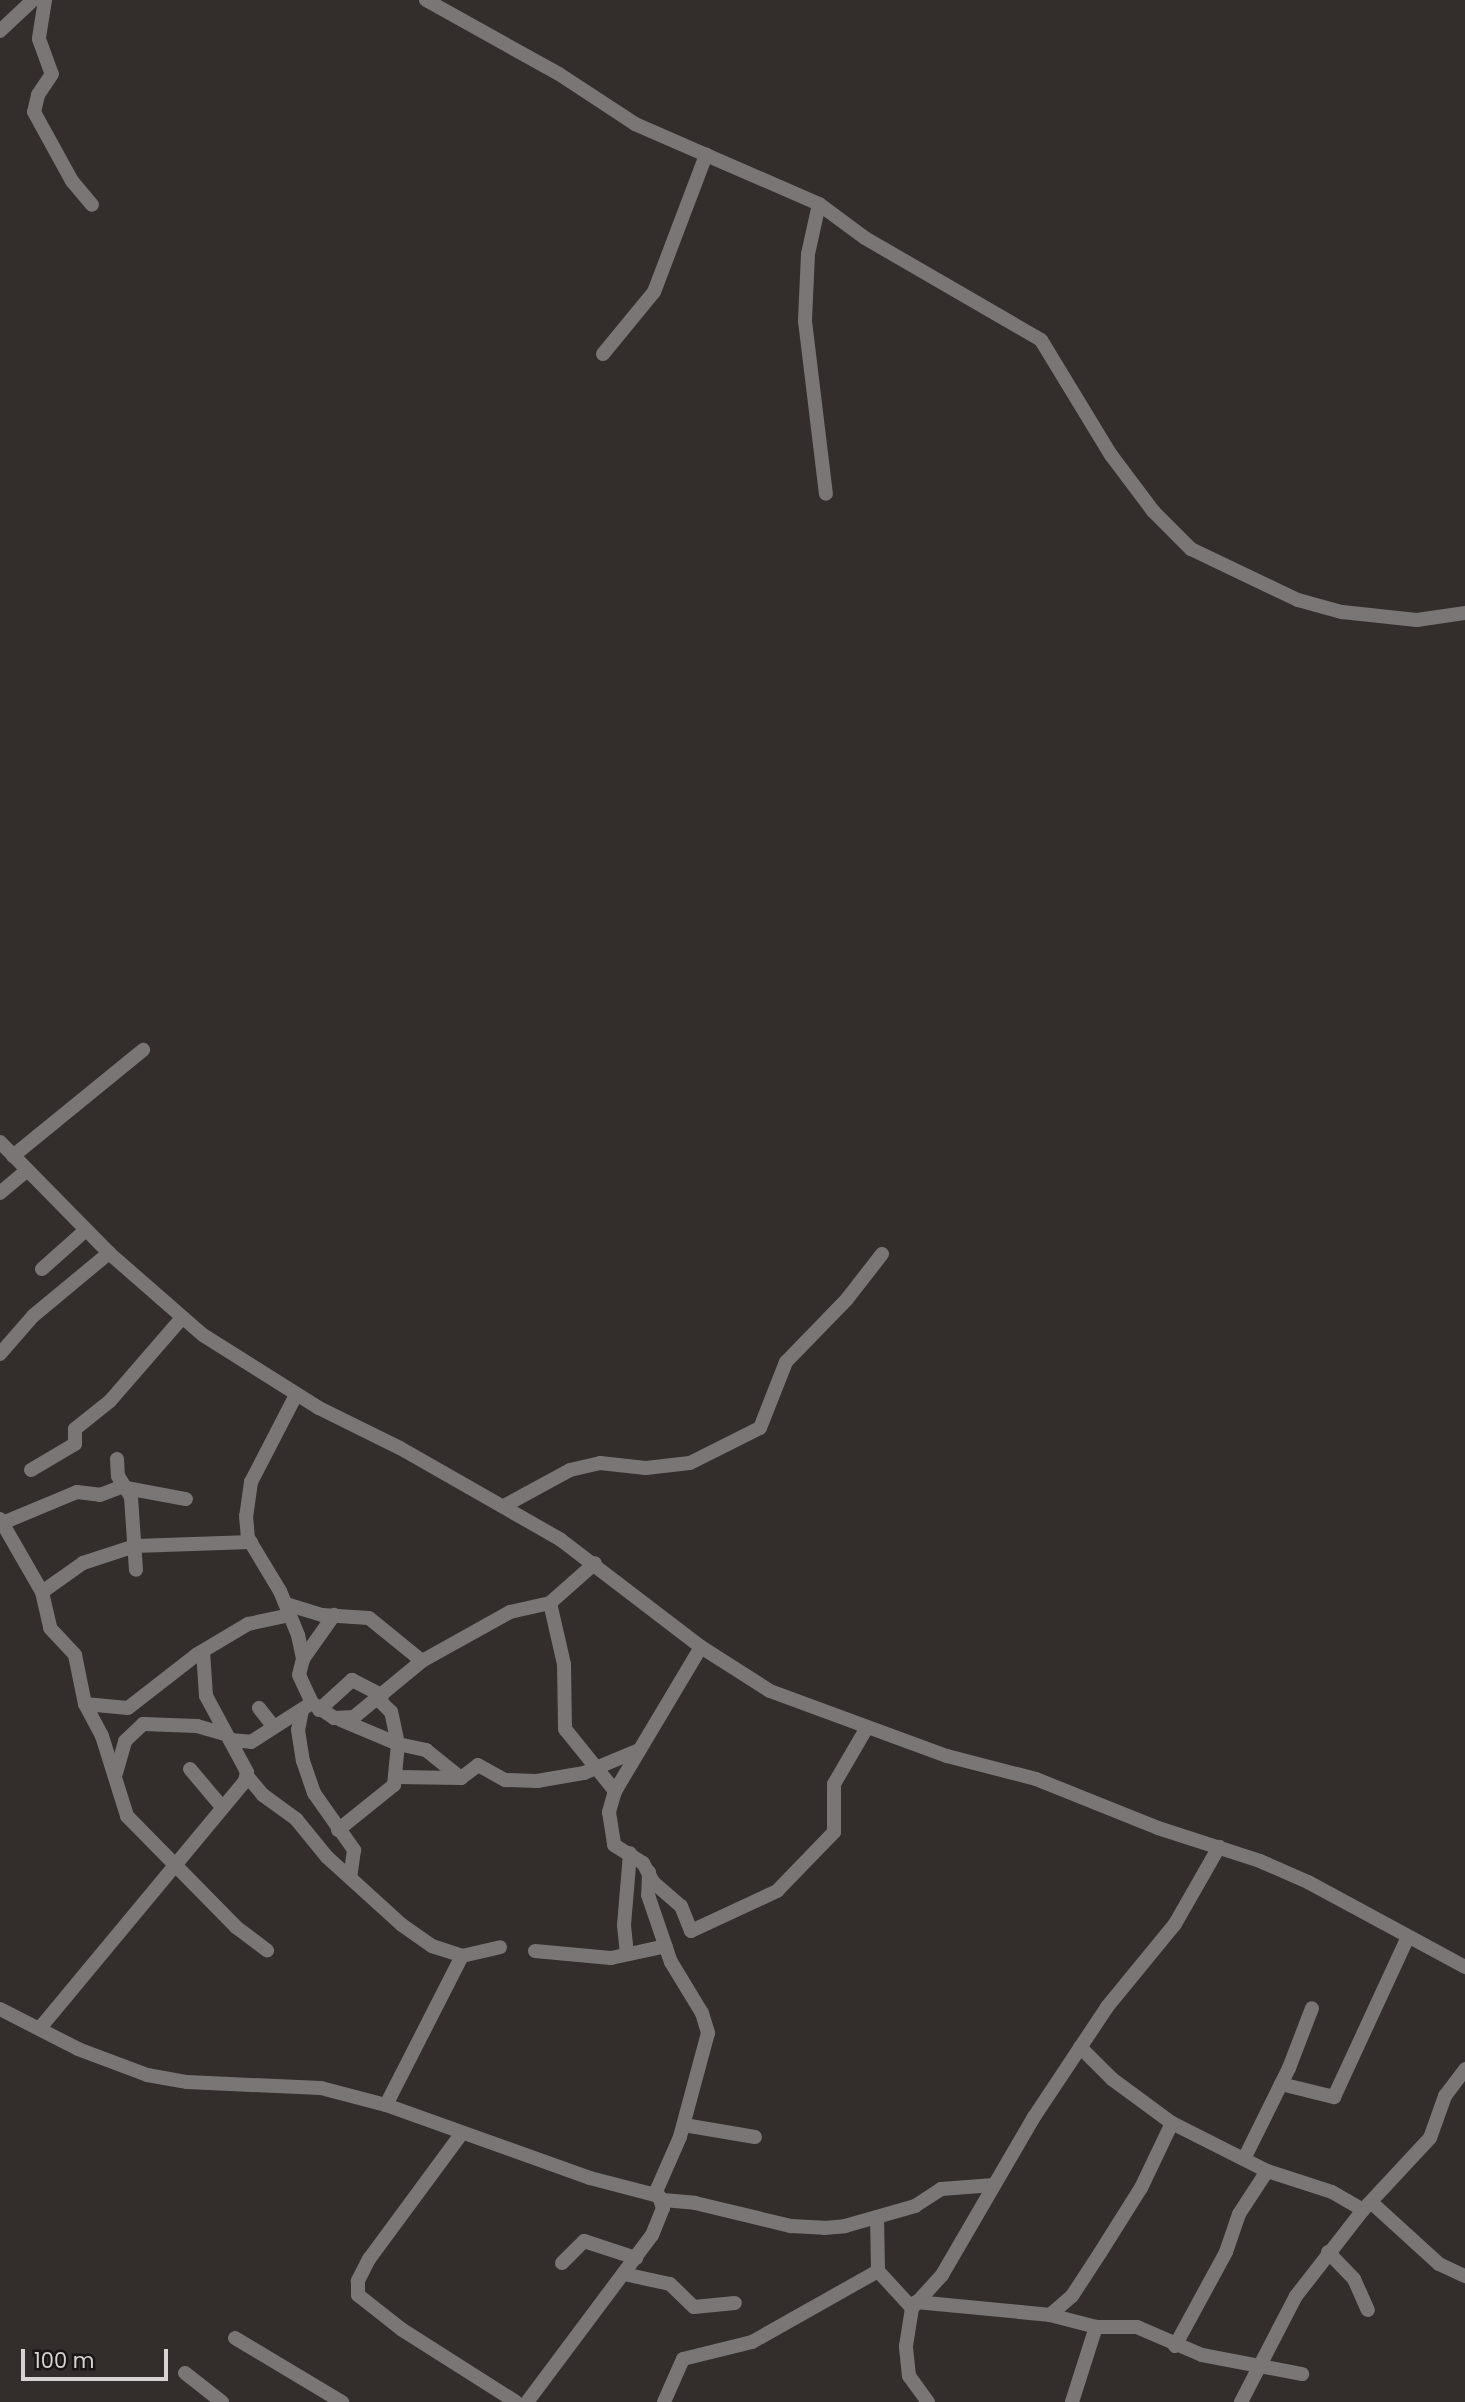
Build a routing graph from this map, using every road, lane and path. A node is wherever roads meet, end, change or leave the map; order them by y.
1 (33, 0) edge
2 (46, 0) edge
3 (426, 0) edge
4 (0, 31) edge
5 (706, 155) junction
6 (92, 205) dead end
7 (819, 205) junction
8 (603, 354) dead end
9 (826, 494) dead end
10 (1465, 613) edge
11 (143, 1050) dead end
12 (0, 1142) edge
13 (13, 1156) junction
14 (26, 1171) junction
15 (0, 1193) edge
16 (86, 1230) junction
17 (109, 1253) junction
18 (882, 1254) dead end
19 (42, 1269) dead end
20 (183, 1318) junction
21 (0, 1354) edge
22 (296, 1395) junction
23 (117, 1459) dead end
24 (31, 1470) dead end
25 (127, 1488) junction
26 (186, 1499) dead end
27 (504, 1507) junction
28 (1, 1522) edge
29 (251, 1542) junction
30 (135, 1546) junction
31 (595, 1563) junction
32 (136, 1570) dead end
33 (42, 1592) junction
34 (550, 1603) junction
35 (288, 1609) junction
36 (334, 1615) junction
37 (701, 1647) junction
38 (203, 1651) junction
39 (303, 1658) junction
40 (422, 1661) junction
41 (380, 1697) junction
42 (85, 1704) junction
43 (259, 1708) dead end
44 (311, 1708) junction
45 (341, 1720) junction
46 (274, 1727) junction
47 (866, 1729) junction
48 (227, 1737) junction
49 (398, 1744) junction
50 (639, 1750) junction
51 (190, 1769) dead end
52 (597, 1769) junction
53 (247, 1776) junction
54 (396, 1777) junction
55 (461, 1778) junction
56 (115, 1779) junction
57 (615, 1791) junction
58 (222, 1807) junction
59 (338, 1830) junction
60 (1219, 1847) junction
61 (630, 1853) junction
62 (173, 1864) junction
63 (649, 1872) junction
64 (350, 1877) junction
65 (1407, 1939) junction
66 (666, 1946) junction
67 (500, 1947) dead end
68 (267, 1951) dead end
69 (535, 1951) dead end
70 (627, 1954) junction
71 (462, 1956) junction
72 (1465, 1966) edge
73 (1312, 2008) dead end
74 (0, 2009) edge
75 (40, 2028) junction
76 (1080, 2047) junction
77 (1465, 2068) edge
78 (1281, 2084) junction
79 (386, 2105) junction
80 (1172, 2123) junction
81 (684, 2125) junction
82 (462, 2133) junction
83 (755, 2137) dead end
84 (1244, 2159) junction
85 (1267, 2171) junction
86 (994, 2185) junction
87 (659, 2197) junction
88 (1368, 2206) junction
89 (877, 2217) junction
90 (1328, 2252) junction
91 (636, 2258) junction
92 (562, 2263) dead end
93 (878, 2271) junction
94 (624, 2274) junction
95 (1465, 2276) edge
96 (735, 2303) dead end
97 (914, 2305) junction
98 (1368, 2310) dead end
99 (1050, 2315) junction
100 (1096, 2327) junction
101 (235, 2338) dead end
102 (1175, 2346) junction
103 (1259, 2366) junction
104 (185, 2373) dead end
105 (1302, 2374) dead end
106 (222, 2402) edge
107 (342, 2402) edge
108 (516, 2402) edge
109 (527, 2402) edge
110 (664, 2402) edge
111 (928, 2402) edge
112 (1072, 2402) edge
113 (1241, 2402) edge

1 - 4 street
2 - 6 street
3 - 5 street
5 - 7 street
5 - 8 street
7 - 9 street
7 - 10 street
11 - 13 street
12 - 13 street
13 - 14 street
14 - 15 street
14 - 16 street
16 - 17 street
16 - 19 street
17 - 20 street
17 - 21 street
18 - 27 street
20 - 22 street
20 - 24 street
22 - 27 street
22 - 29 street
23 - 25 street
25 - 26 street
25 - 28 street
25 - 30 street
27 - 31 street
28 - 33 street
29 - 30 street
29 - 35 street
30 - 32 street
30 - 33 street
31 - 34 street
31 - 37 street
33 - 42 street
34 - 40 street
34 - 52 street
35 - 36 street
35 - 38 street
35 - 39 street
36 - 39 street
36 - 40 street
37 - 47 street
37 - 50 street
38 - 42 street
38 - 48 street
39 - 44 street
40 - 41 street
41 - 44 street
41 - 45 street
41 - 49 street
42 - 56 street
43 - 46 street
44 - 45 street
44 - 46 street
44 - 59 street
45 - 49 street
46 - 48 street
47 - 60 street
47 - 63 street
48 - 53 street
48 - 56 street
49 - 54 street
49 - 55 street
50 - 52 street
50 - 57 street
51 - 58 street
52 - 55 street
52 - 57 street
53 - 58 street
53 - 64 street
54 - 55 street
54 - 59 street
56 - 62 street
57 - 61 street
58 - 62 street
59 - 64 street
60 - 65 street
60 - 76 street
61 - 63 street
61 - 70 street
62 - 68 street
62 - 75 street
63 - 66 street
64 - 71 street
65 - 72 street
65 - 78 street
66 - 70 street
66 - 81 street
67 - 71 street
69 - 70 street
71 - 79 street
73 - 78 street
74 - 75 street
75 - 79 street
76 - 80 street
76 - 86 street
77 - 88 street
78 - 84 street
79 - 82 street
80 - 84 street
80 - 99 street
81 - 83 street
81 - 87 street
82 - 87 street
82 - 108 street
84 - 85 street
85 - 88 street
85 - 102 street
86 - 89 street
86 - 97 street
87 - 89 street
87 - 91 street
88 - 90 street
88 - 95 street
89 - 93 street
90 - 98 street
90 - 103 street
91 - 92 street
91 - 94 street
93 - 97 street
93 - 110 street
94 - 96 street
94 - 109 street
97 - 99 street
97 - 111 street
99 - 100 street
100 - 102 street
100 - 112 street
101 - 107 street
102 - 103 street
103 - 105 street
103 - 113 street
104 - 106 street

